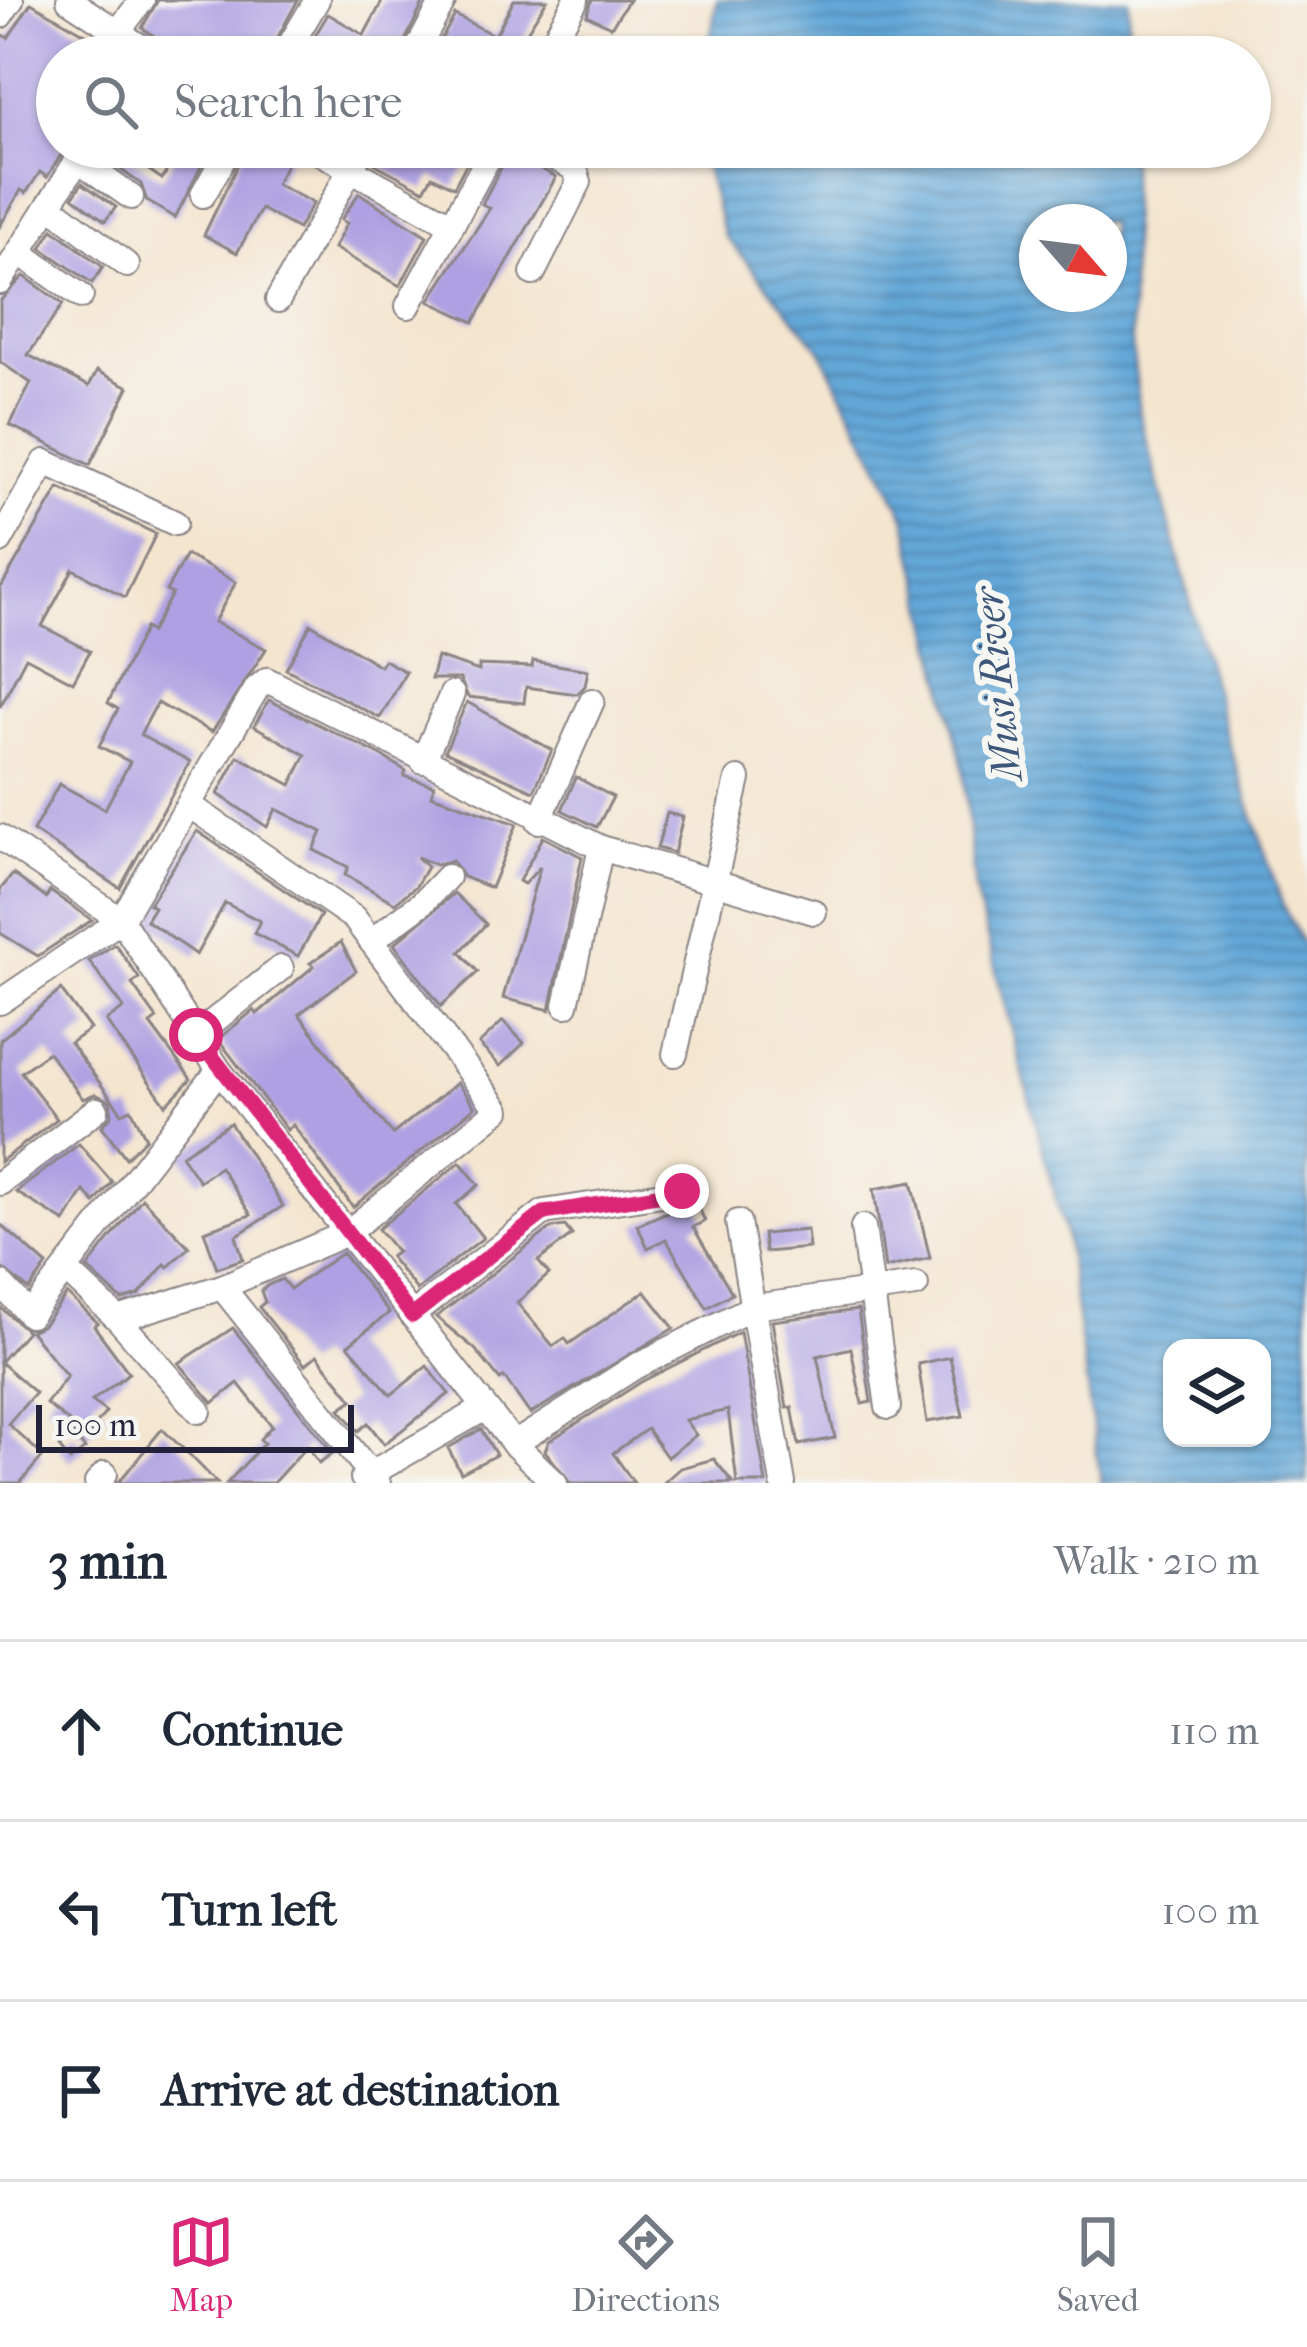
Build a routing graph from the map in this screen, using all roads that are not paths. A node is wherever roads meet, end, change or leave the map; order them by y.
1 (11, 0) edge
2 (69, 0) edge
3 (142, 0) edge
4 (316, 0) edge
5 (444, 0) edge
6 (576, 0) edge
7 (0, 16) edge
8 (117, 33) junction
9 (121, 36) edge
10 (295, 36) edge
11 (424, 36) edge
12 (556, 36) edge
13 (73, 168) edge
14 (98, 168) edge
15 (218, 168) edge
16 (347, 168) edge
17 (482, 168) edge
18 (573, 168) edge
19 (350, 170) junction
20 (203, 195) dead end
21 (131, 197) dead end
22 (50, 205) junction
23 (451, 224) junction
24 (19, 252) junction
25 (127, 266) dead end
26 (532, 273) dead end
27 (0, 282) edge
28 (81, 296) dead end
29 (278, 300) dead end
30 (408, 306) dead end
31 (175, 523) dead end
32 (0, 541) edge
33 (452, 694) dead end
34 (592, 701) dead end
35 (423, 761) junction
36 (738, 779) dead end
37 (189, 805) junction
38 (539, 821) junction
39 (0, 837) edge
40 (601, 848) junction
41 (447, 877) dead end
42 (712, 885) junction
43 (814, 912) dead end
44 (121, 920) junction
45 (371, 941) junction
46 (281, 968) dead end
47 (0, 1002) edge
48 (566, 1005) dead end
49 (196, 1035) junction
50 (675, 1054) dead end
51 (220, 1070) junction
52 (95, 1110) dead end
53 (0, 1183) edge
54 (682, 1191) dead end
55 (738, 1222) dead end
56 (863, 1227) dead end
57 (347, 1233) junction
58 (67, 1271) junction
59 (0, 1283) edge
60 (916, 1285) dead end
61 (222, 1287) junction
62 (872, 1292) junction
63 (753, 1306) junction
64 (412, 1316) junction
65 (118, 1319) junction
66 (888, 1407) dead end
67 (485, 1408) junction
68 (199, 1411) dead end
69 (514, 1444) junction
70 (369, 1478) edge
71 (555, 1483) edge
72 (783, 1483) edge

1 - 7 street
2 - 8 street
3 - 8 street
4 - 10 street
5 - 11 street
6 - 12 street
8 - 9 street
13 - 22 street
14 - 21 street
15 - 20 street
16 - 19 street
17 - 23 street
18 - 26 street
19 - 23 street
19 - 29 street
22 - 24 street
22 - 25 street
23 - 30 street
24 - 27 street
24 - 28 street
31 - 32 street
33 - 35 street
34 - 38 street
35 - 37 street
35 - 38 street
36 - 42 street
37 - 44 street
37 - 45 street
38 - 40 street
39 - 44 street
40 - 42 street
40 - 48 street
41 - 45 street
42 - 43 street
42 - 50 street
44 - 47 street
44 - 49 street
45 - 57 street
46 - 49 street
49 - 51 street
51 - 57 street
51 - 58 street
52 - 53 street
54 - 64 street
55 - 63 street
56 - 62 street
57 - 61 street
57 - 64 street
58 - 59 street
58 - 65 street
60 - 62 street
61 - 65 street
61 - 70 street
62 - 63 street
62 - 66 street
63 - 69 street
63 - 72 street
64 - 67 street
65 - 68 street
67 - 69 street
67 - 70 street
69 - 71 street

